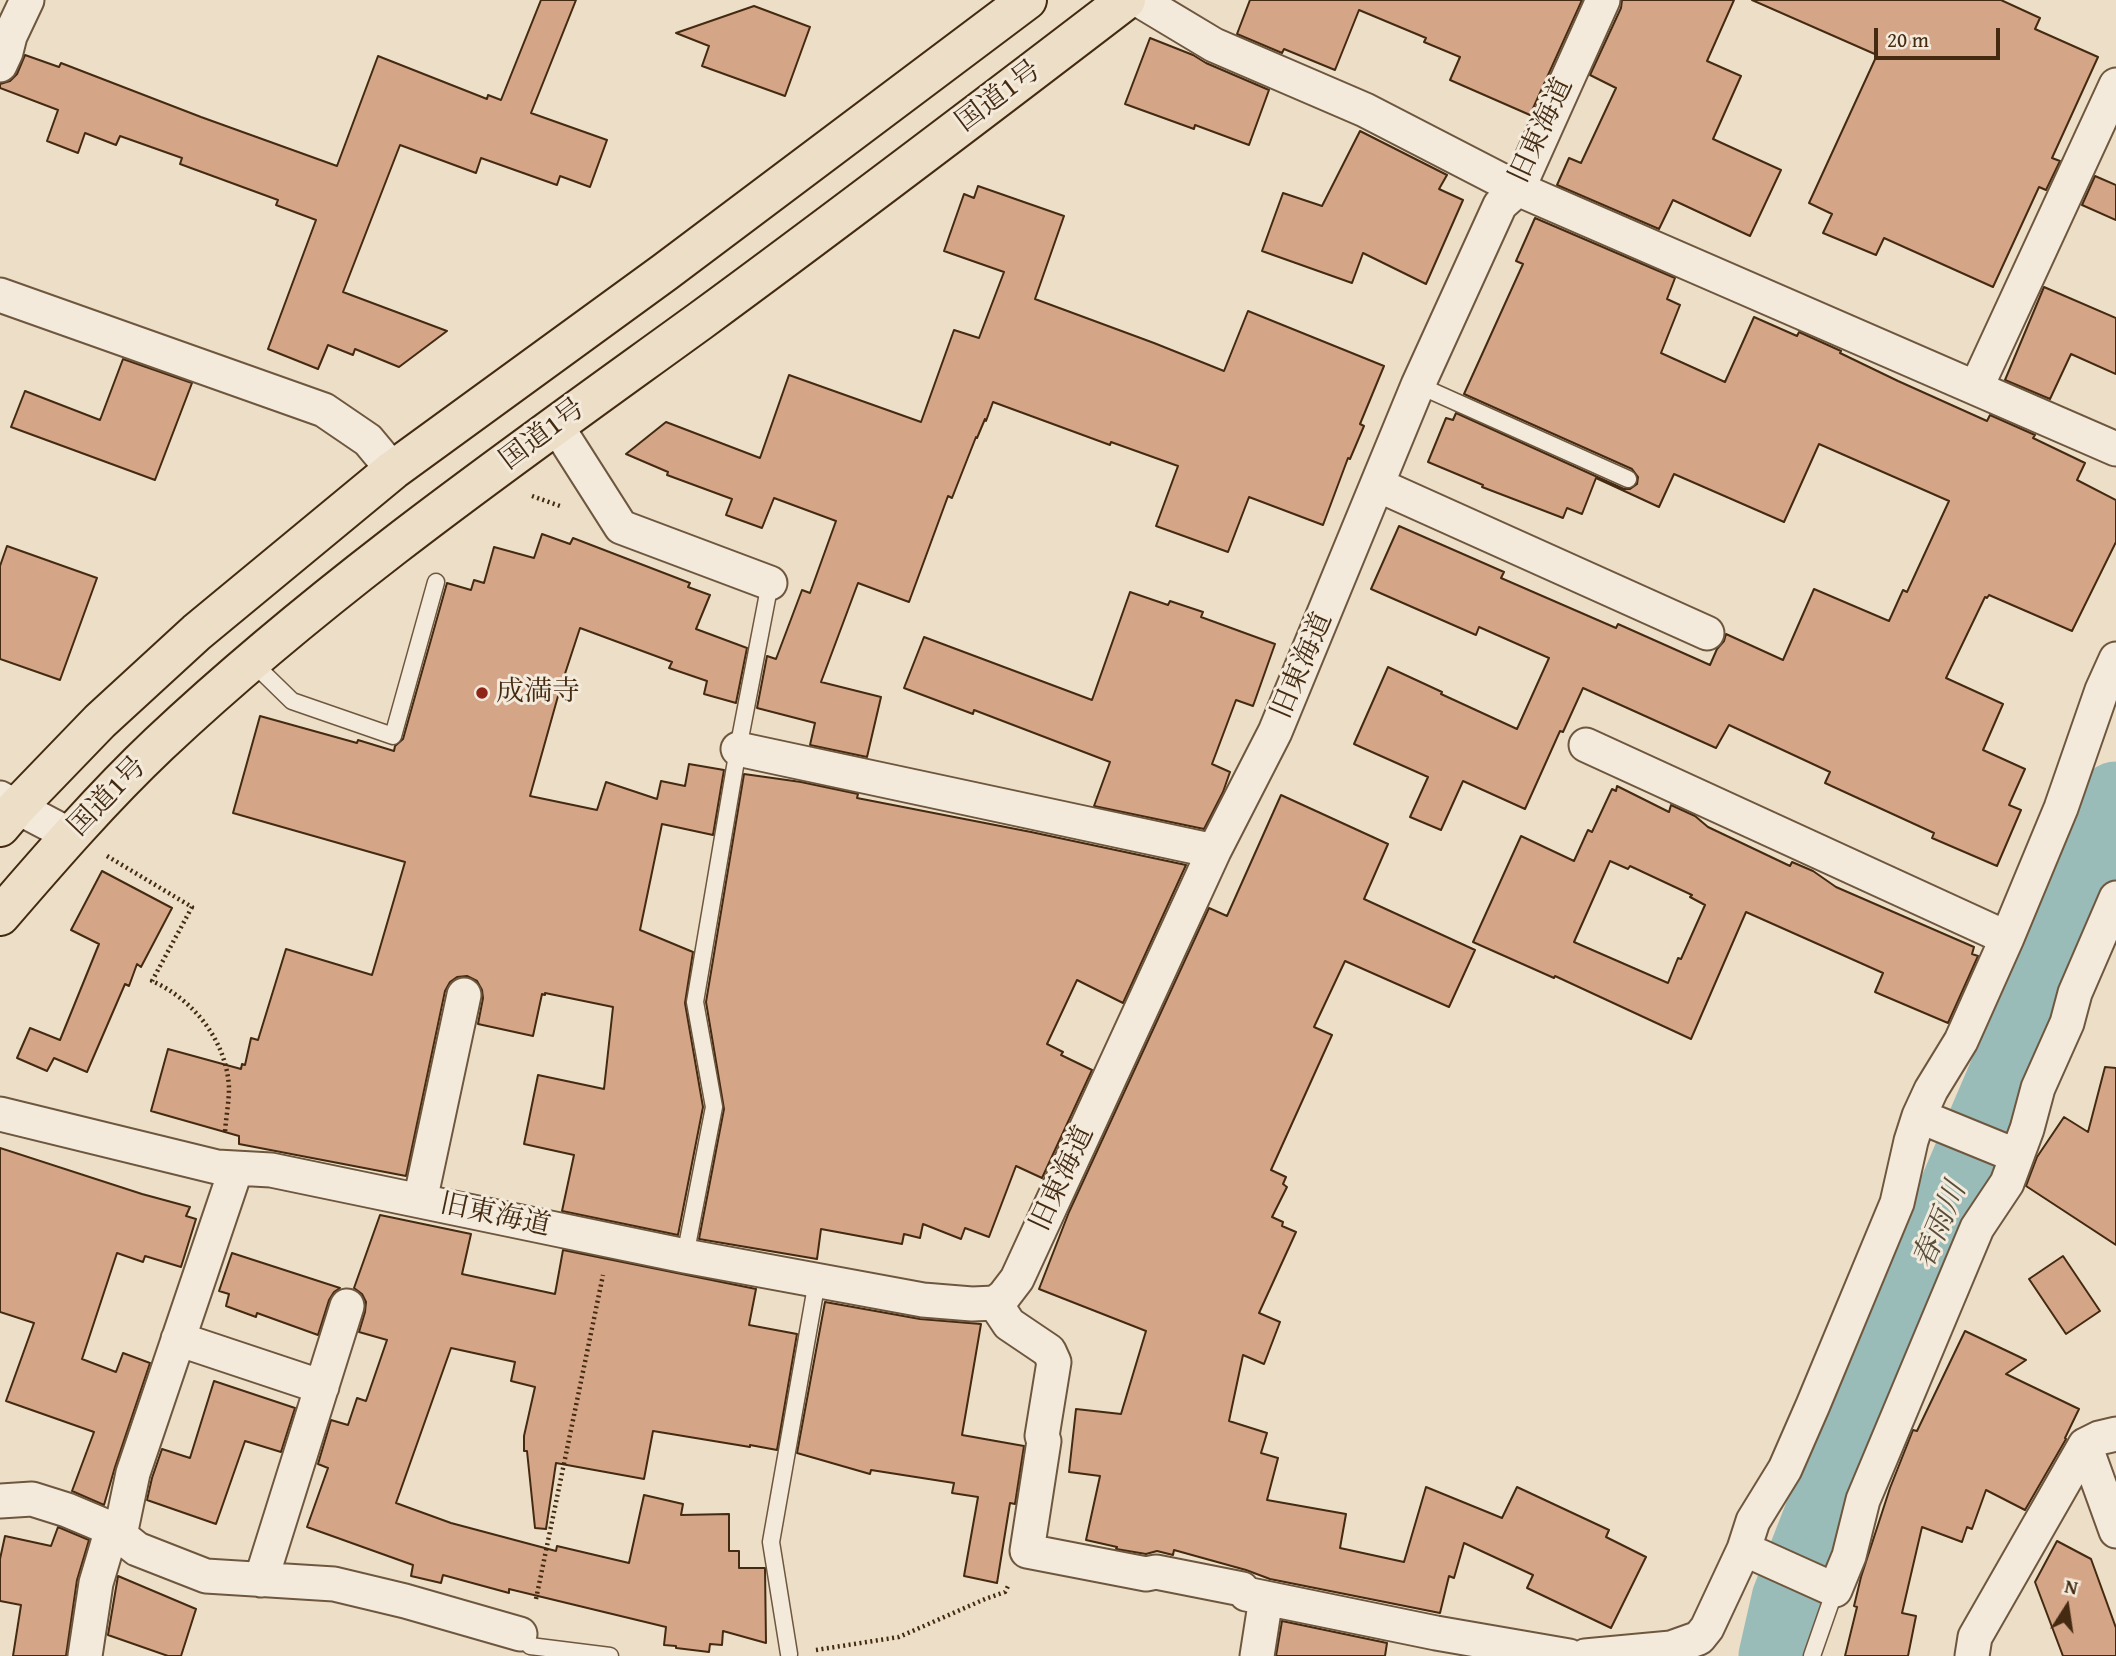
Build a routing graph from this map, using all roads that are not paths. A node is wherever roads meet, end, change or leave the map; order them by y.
1 (27, 0) edge
2 (1027, 0) edge
3 (1126, 0) edge
4 (1139, 0) edge
5 (1603, 0) edge
6 (0, 65) edge
7 (2116, 85) edge
8 (1518, 189) junction
9 (0, 295) edge
10 (1418, 385) junction
11 (1976, 388) junction
12 (556, 425) junction
13 (2116, 449) edge
14 (393, 470) junction
15 (1628, 479) dead end
16 (1378, 485) junction
17 (436, 582) dead end
18 (770, 583) joint
19 (1707, 633) dead end
20 (2116, 659) edge
21 (252, 662) junction
22 (1586, 745) dead end
23 (738, 749) junction
24 (6, 811) edge
25 (70, 835) junction
26 (1214, 851) junction
27 (2116, 898) edge
28 (0, 916) edge
29 (2007, 938) junction
30 (464, 995) dead end
31 (0, 1114) edge
32 (1929, 1120) junction
33 (2009, 1153) junction
34 (226, 1168) junction
35 (420, 1200) junction
36 (685, 1256) junction
37 (817, 1281) junction
38 (995, 1303) junction
39 (347, 1306) dead end
40 (178, 1339) junction
41 (322, 1387) junction
42 (2116, 1434) edge
43 (2085, 1445) junction
44 (0, 1501) edge
45 (2116, 1531) edge
46 (116, 1532) junction
47 (1751, 1552) junction
48 (261, 1580) junction
49 (1828, 1588) junction
50 (1266, 1598) junction
51 (520, 1634) joint
52 (789, 1654) road end
53 (85, 1656) edge
54 (610, 1656) edge
55 (1257, 1656) edge
56 (1569, 1656) edge
57 (1585, 1656) edge
58 (1812, 1656) edge
59 (1972, 1656) edge

1 - 6 street
2 - 14 highway, 国道1号
3 - 12 highway, 国道1号
4 - 8 street
5 - 8 street, 旧東海道
7 - 11 street
8 - 10 street, 旧東海道
8 - 11 street
9 - 14 street
10 - 15 lane
10 - 16 street, 旧東海道
11 - 13 street
12 - 18 street
12 - 21 highway, 国道1号
14 - 24 highway, 国道1号
16 - 19 street
16 - 26 street, 旧東海道
17 - 21 lane
18 - 23 lane
20 - 29 street
21 - 25 highway, 国道1号
22 - 29 street
23 - 26 street
23 - 36 lane
24 - 25 street
25 - 28 highway, 国道1号
26 - 38 street, 旧東海道
27 - 33 street
29 - 32 street
30 - 35 street
31 - 34 street, 旧東海道
32 - 33 street
32 - 47 street
33 - 49 street
34 - 35 street, 旧東海道
34 - 40 street
35 - 36 street, 旧東海道
36 - 37 street, 旧東海道
37 - 38 street, 旧東海道
37 - 52 lane
38 - 50 street
39 - 41 street
40 - 41 street
40 - 46 street
41 - 48 street
42 - 43 street
43 - 45 street
43 - 59 street
44 - 46 street
46 - 48 street
46 - 53 street
47 - 49 street
47 - 57 street
48 - 51 street
49 - 58 lane
50 - 55 street
50 - 56 street
51 - 54 lane

